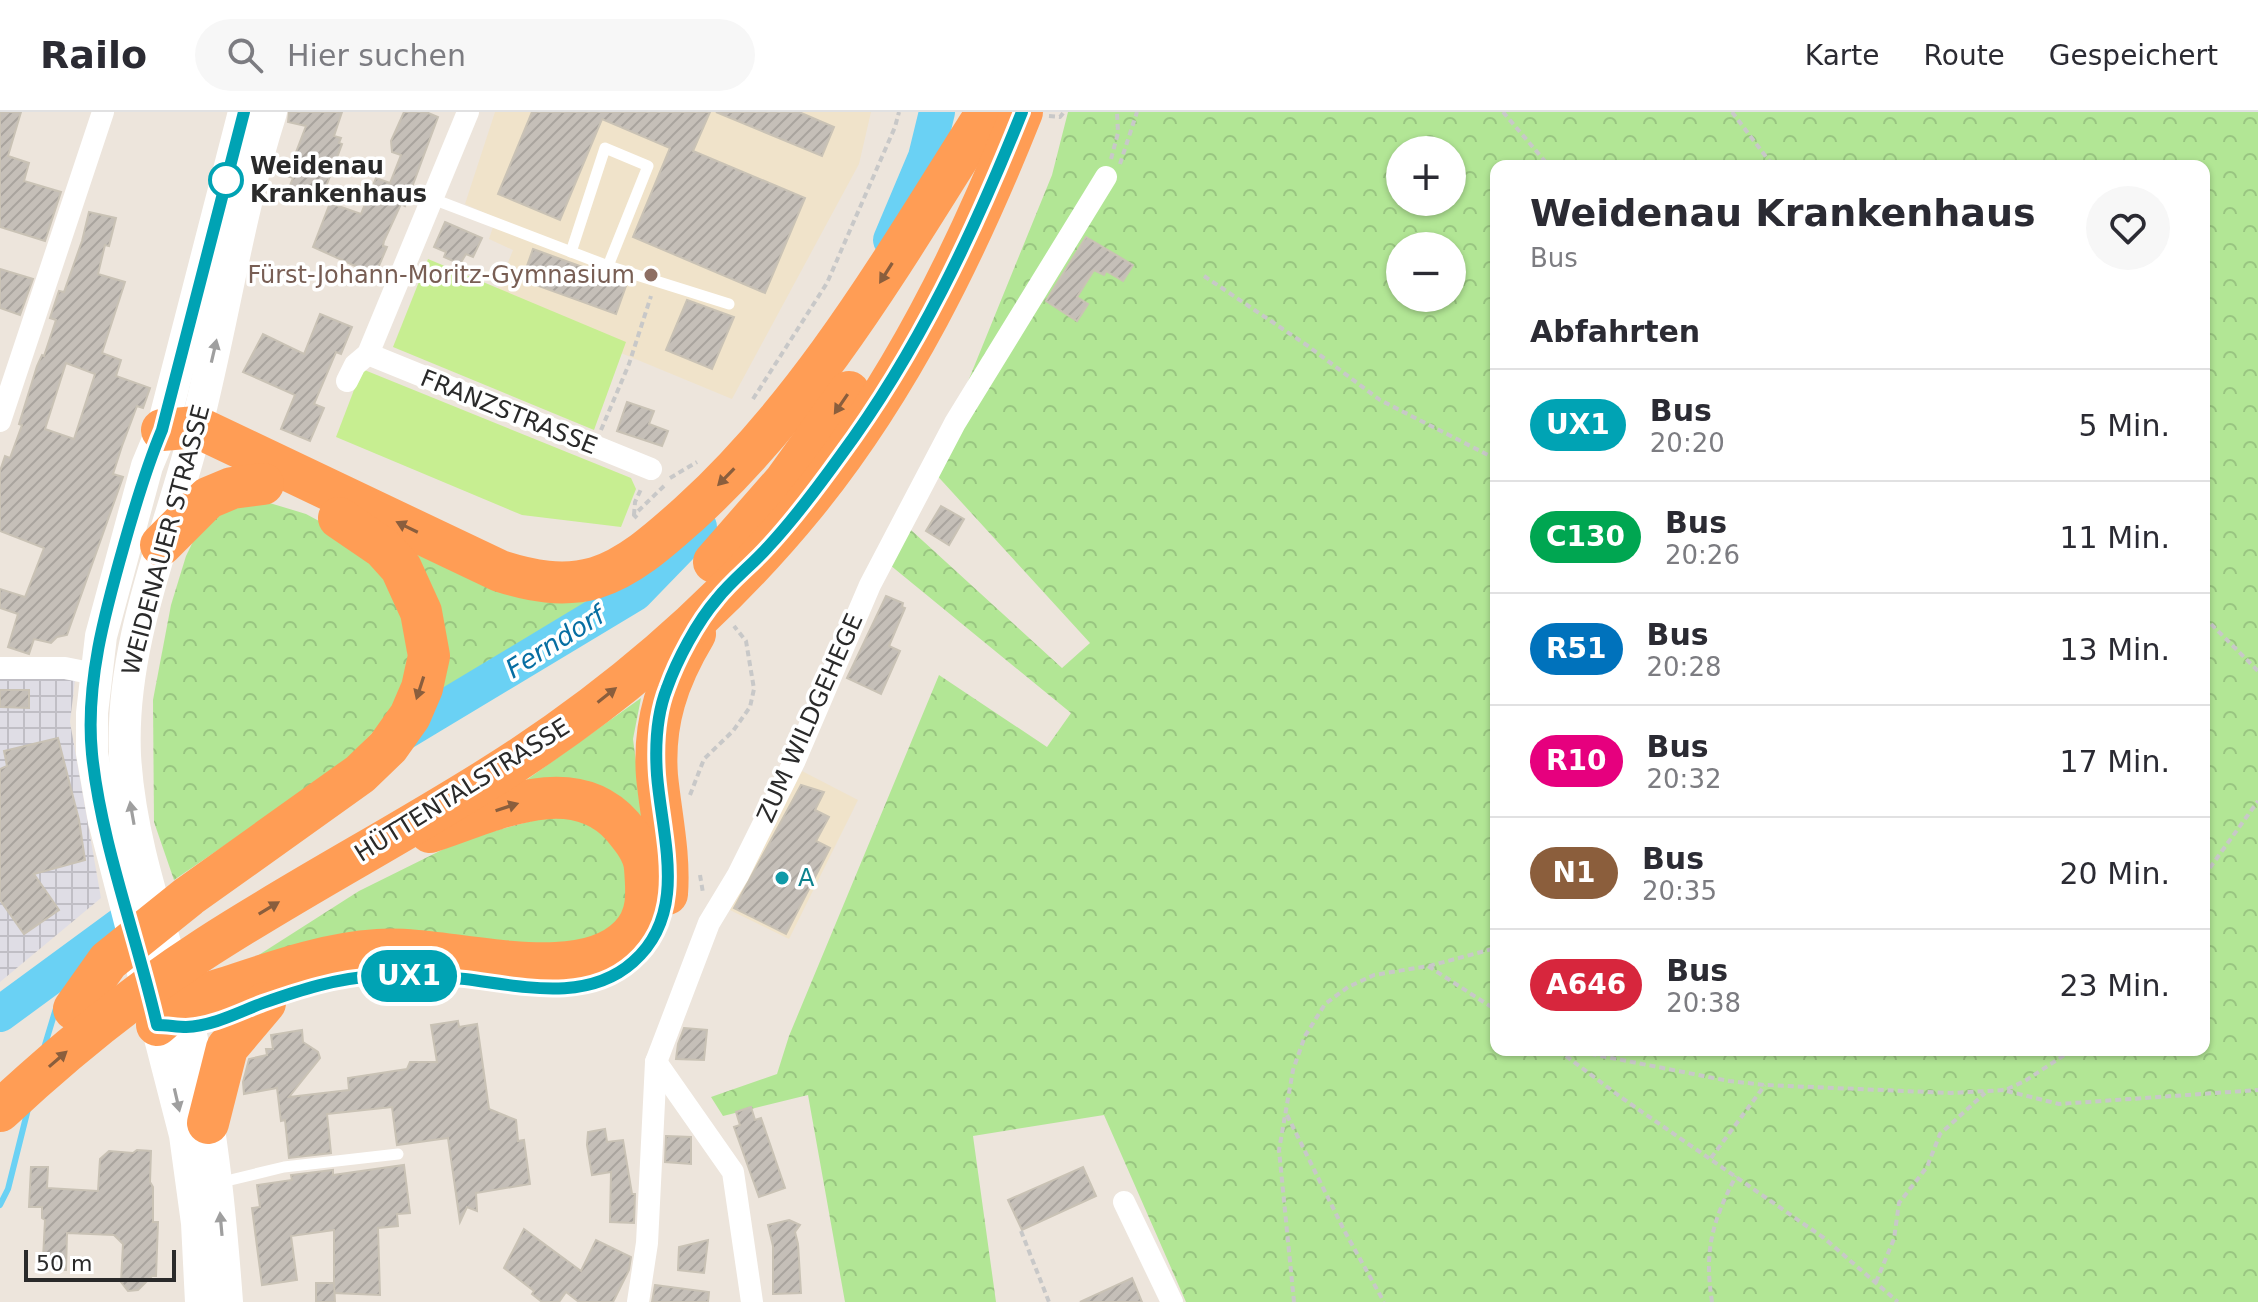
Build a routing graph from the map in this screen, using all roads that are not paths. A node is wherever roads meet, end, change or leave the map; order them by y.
1 (103, 112) edge
2 (244, 112) edge
3 (271, 112) edge
4 (468, 112) edge
5 (987, 112) edge
6 (993, 112) edge
7 (1022, 112) edge
8 (1106, 177) road end
9 (433, 199) junction
10 (571, 252) junction
11 (608, 266) junction
12 (729, 304) dead end
13 (368, 354) junction
14 (347, 381) dead end
15 (0, 421) edge
16 (183, 437) junction
17 (651, 469) road end
18 (263, 484) junction
19 (161, 545) junction
20 (723, 611) junction
21 (0, 668) edge
22 (95, 674) junction
23 (353, 858) junction
24 (133, 878) junction
25 (265, 1003) junction
26 (74, 1009) junction
27 (176, 1019) junction
28 (656, 1062) junction
29 (0, 1073) edge
30 (0, 1111) edge
31 (208, 1123) junction
32 (398, 1154) dead end
33 (217, 1183) junction
34 (1124, 1202) dead end
35 (201, 1302) edge
36 (227, 1302) edge
37 (638, 1302) edge
38 (752, 1302) edge
39 (1172, 1302) edge

1 - 15 street
2 - 16 main road, WEIDENAUER STRASSE
16 -> 3 main road, WEIDENAUER STRASSE
4 - 9 street
5 -> 16 highway
6 -> 26 highway, HÜTTENTALSTRASSE
7 - 20 highway, HÜTTENTALSTRASSE
8 - 28 street, ZUM WILDGEHEGE
9 - 10 lane
9 - 13 street
10 - 11 lane
10 - 11 lane
11 - 12 lane
13 - 14 street
13 - 17 street, FRANZSTRASSE
16 - 18 highway
16 - 19 main road, WEIDENAUER STRASSE
16 - 22 main road, WEIDENAUER STRASSE
18 - 19 highway
18 -> 26 highway
24 -> 19 main road, WEIDENAUER STRASSE
23 -> 20 highway, HÜTTENTALSTRASSE
20 - 25 highway
21 - 22 street
22 - 24 main road, WEIDENAUER STRASSE
23 -> 27 highway
30 -> 23 highway, HÜTTENTALSTRASSE
24 - 27 main road, WEIDENAUER STRASSE
25 - 27 highway
25 - 31 highway
26 - 29 highway, HÜTTENTALSTRASSE
27 - 31 main road, WEIDENAUER STRASSE
27 -> 35 main road, WEIDENAUER STRASSE
28 - 37 street, ZUM WILDGEHEGE
28 - 38 street
31 - 33 main road, WEIDENAUER STRASSE
32 - 33 lane
36 -> 33 main road, WEIDENAUER STRASSE
34 - 39 street

